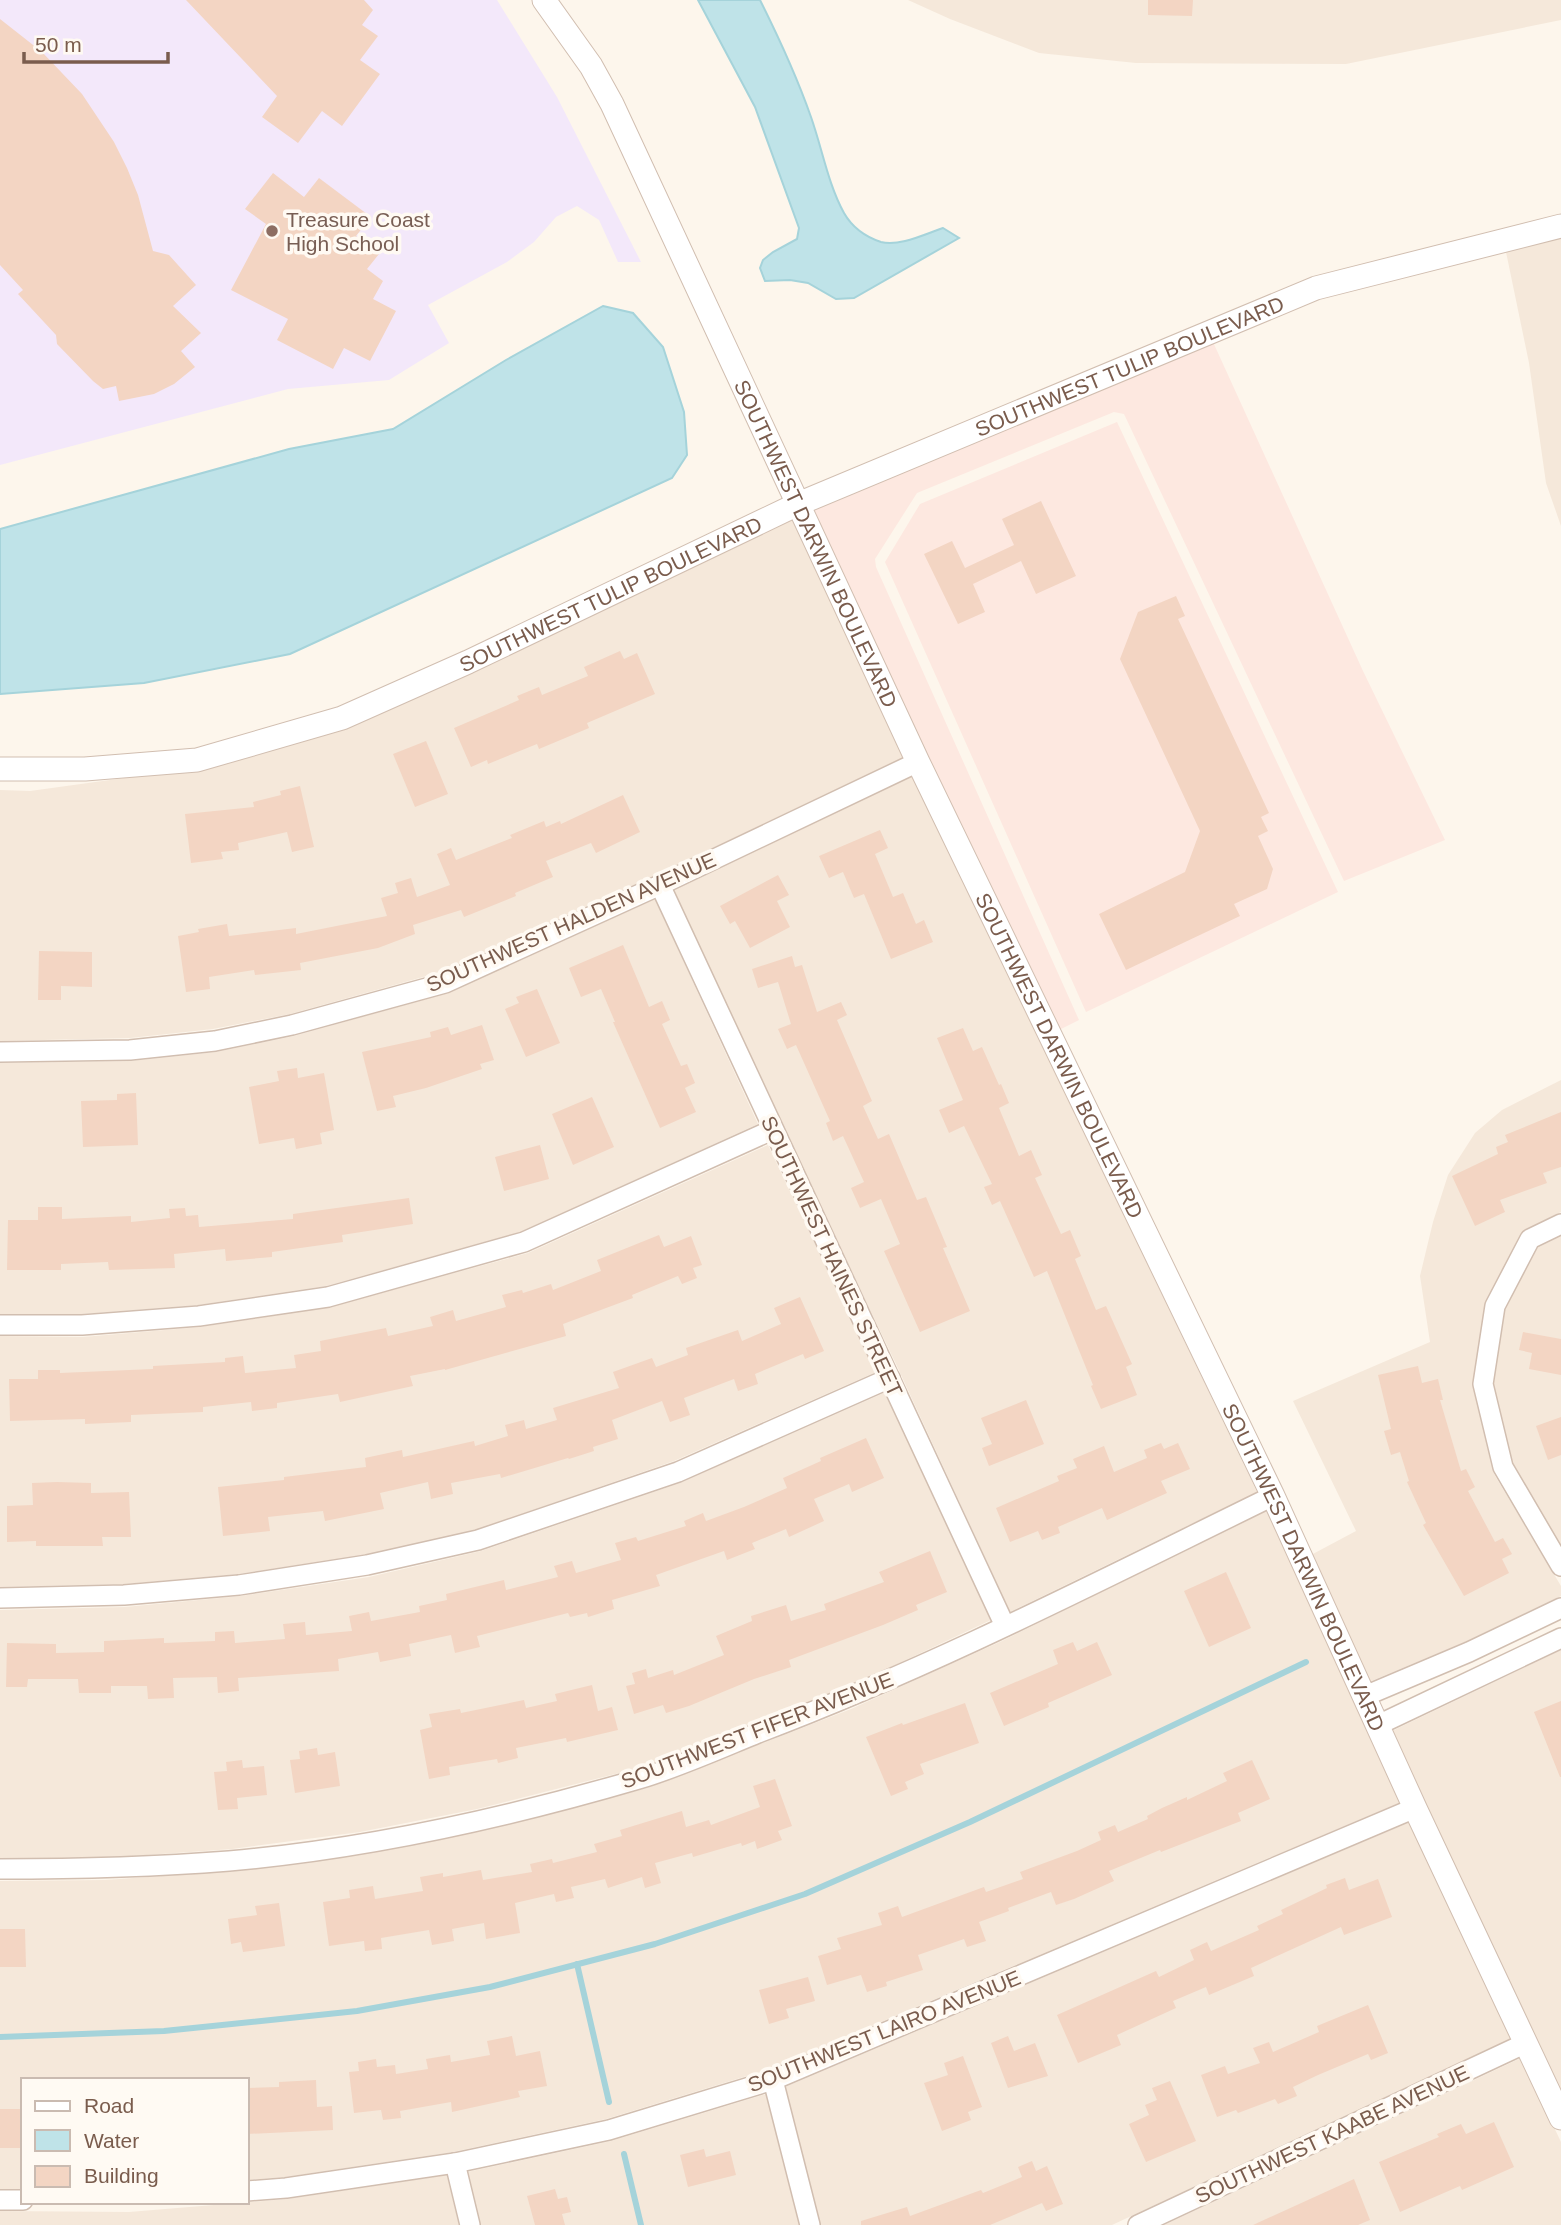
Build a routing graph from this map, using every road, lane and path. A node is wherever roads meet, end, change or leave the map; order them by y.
1 (544, 0) edge
2 (1561, 226) edge
3 (797, 503) junction
4 (918, 762) junction
5 (0, 769) edge
6 (660, 885) junction
7 (0, 1052) edge
8 (772, 1130) junction
9 (1561, 1224) edge
10 (0, 1325) edge
11 (890, 1378) junction
12 (1272, 1496) junction
13 (1561, 1566) edge
14 (0, 1598) edge
15 (1561, 1608) edge
16 (1005, 1626) junction
17 (1561, 1638) edge
18 (1490, 1642) junction
19 (1502, 1665) junction
20 (1365, 1696) junction
21 (1378, 1726) junction
22 (1415, 1808) junction
23 (0, 1870) edge
24 (1526, 2043) junction
25 (773, 2080) junction
26 (1561, 2118) edge
27 (454, 2163) junction
28 (248, 2191) edge
29 (0, 2200) edge
30 (21, 2200) edge
31 (470, 2225) edge
32 (810, 2225) edge
33 (1138, 2225) edge

1 - 3 street, SOUTHWEST DARWIN BOULEVARD
2 - 3 street, SOUTHWEST TULIP BOULEVARD
3 - 4 street, SOUTHWEST DARWIN BOULEVARD
3 - 5 street, SOUTHWEST TULIP BOULEVARD
4 - 6 street, SOUTHWEST HALDEN AVENUE
4 - 12 street, SOUTHWEST DARWIN BOULEVARD
6 - 7 street, SOUTHWEST HALDEN AVENUE
6 - 8 street, SOUTHWEST HAINES STREET
8 - 10 street
8 - 11 street, SOUTHWEST HAINES STREET
9 - 13 street
11 - 14 street
11 - 16 street, SOUTHWEST HAINES STREET
12 - 16 street, SOUTHWEST FIFER AVENUE
12 - 20 street, SOUTHWEST DARWIN BOULEVARD
15 - 18 street
16 - 23 street, SOUTHWEST FIFER AVENUE
17 - 19 street
18 - 19 street
18 - 20 street
19 - 21 street
20 - 21 street, SOUTHWEST DARWIN BOULEVARD
21 - 22 street, SOUTHWEST DARWIN BOULEVARD
22 - 24 street, SOUTHWEST DARWIN BOULEVARD
22 - 25 street, SOUTHWEST LAIRO AVENUE
24 - 26 street, SOUTHWEST DARWIN BOULEVARD
24 - 33 street, SOUTHWEST KAABE AVENUE
25 - 27 street, SOUTHWEST LAIRO AVENUE
25 - 32 street
27 - 28 street, SOUTHWEST LAIRO AVENUE
27 - 31 street
29 - 30 street

